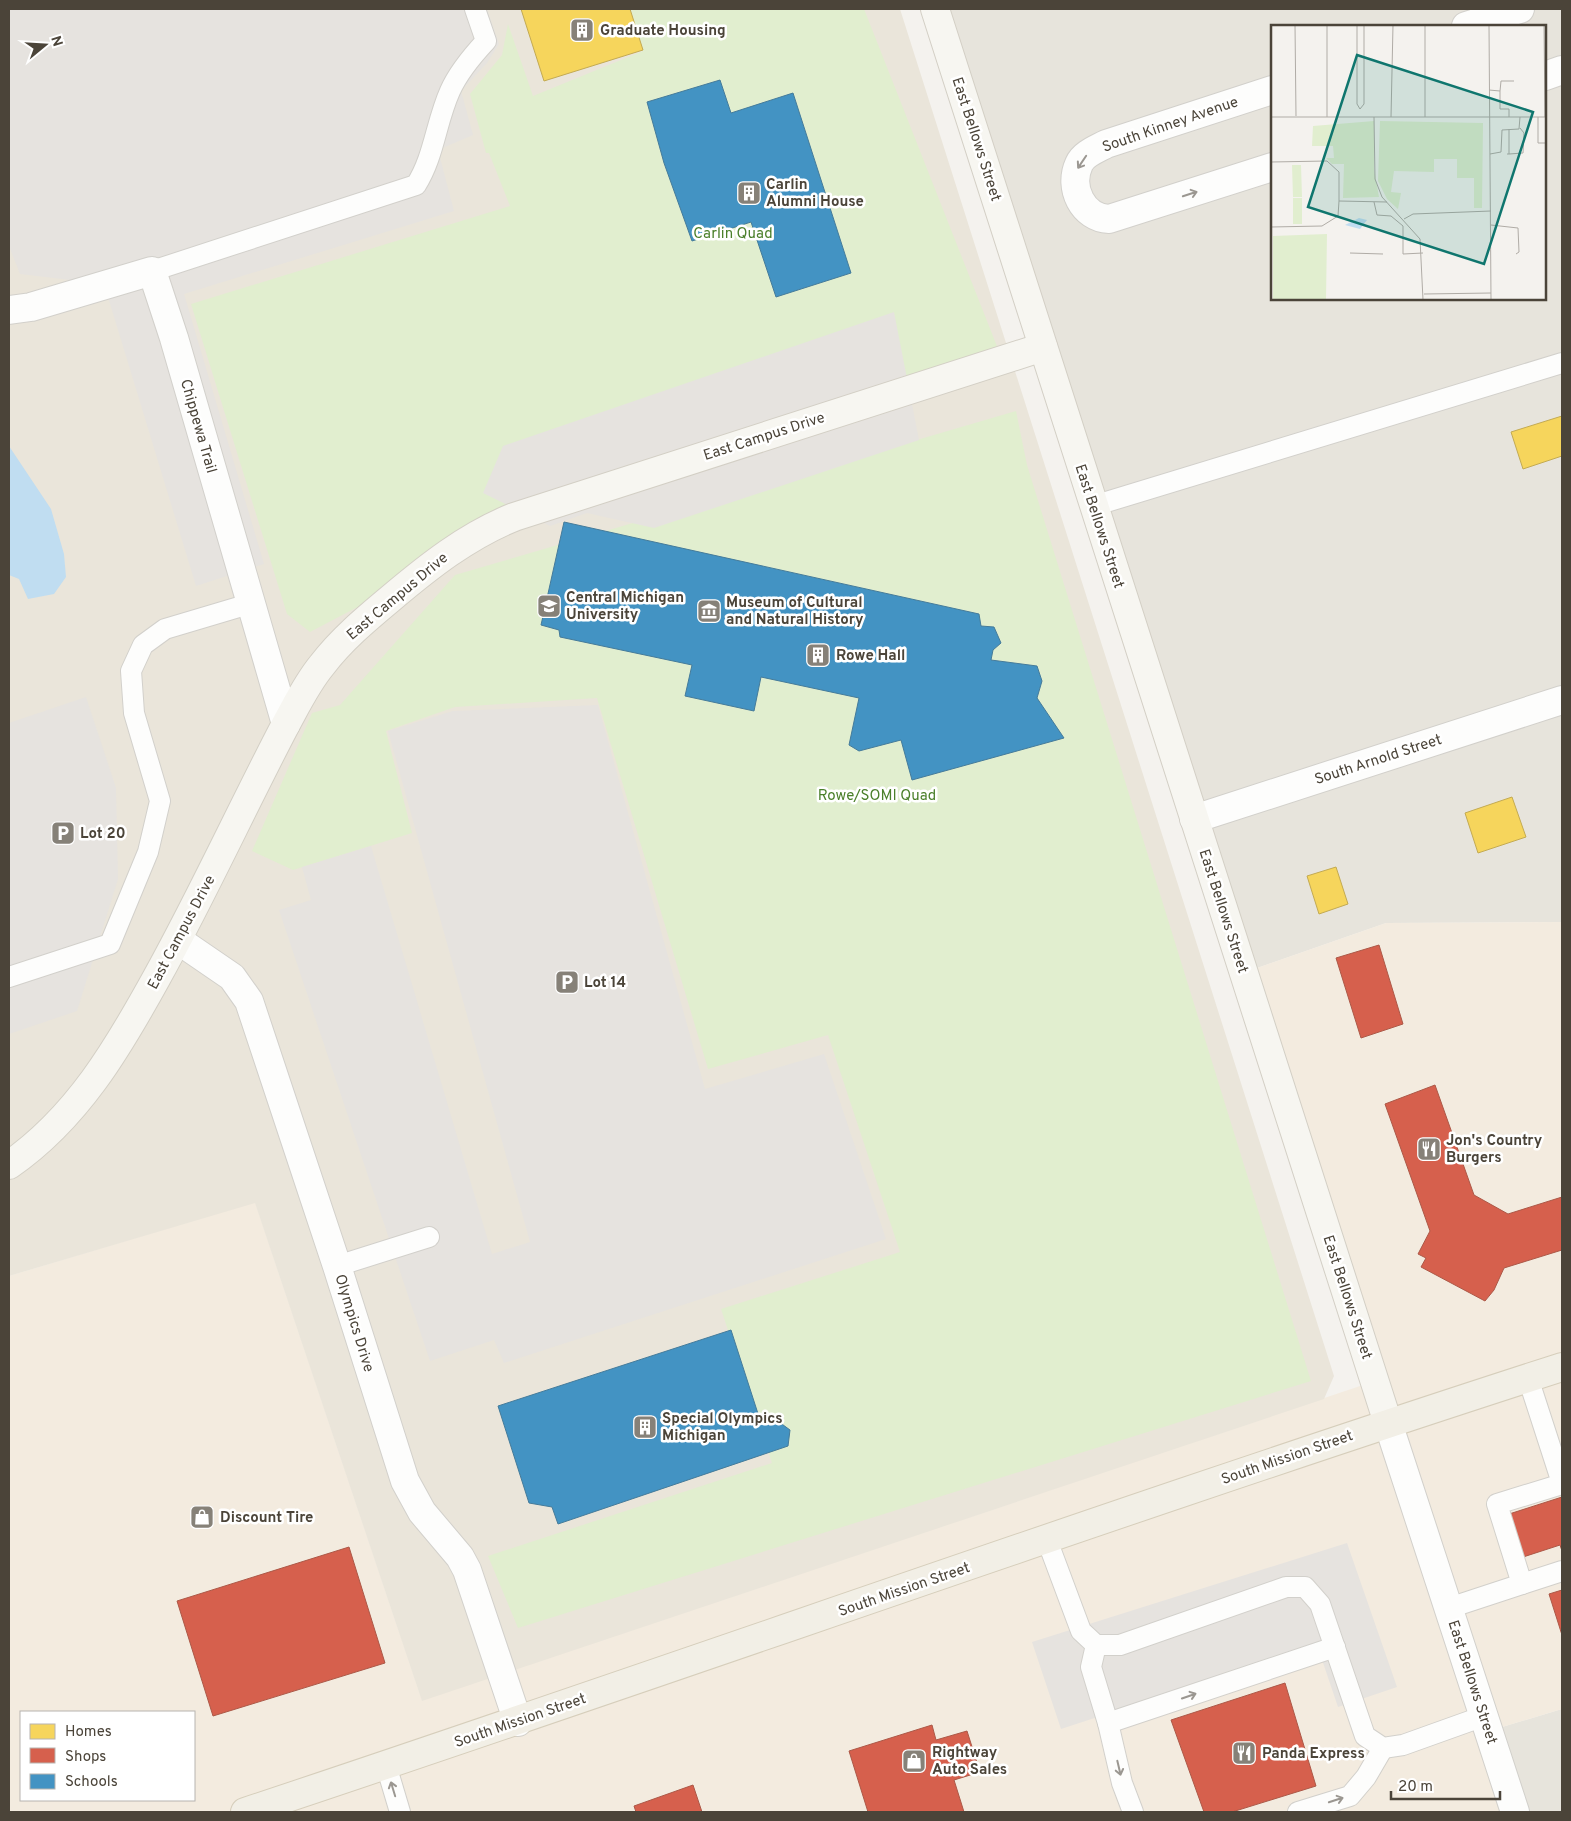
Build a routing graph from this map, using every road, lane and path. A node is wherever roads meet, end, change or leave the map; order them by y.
1 (475, 9) edge
2 (935, 9) edge
3 (1520, 9) edge
4 (1469, 25) edge
5 (1562, 70) edge
6 (1546, 76) edge
7 (1271, 90) edge
8 (1271, 167) edge
9 (152, 271) junction
10 (9, 310) edge
11 (1044, 347) junction
12 (1562, 363) edge
13 (1093, 506) junction
14 (249, 604) junction
15 (1562, 700) edge
16 (286, 724) junction
17 (1194, 819) junction
18 (178, 940) junction
19 (9, 977) edge
20 (9, 1165) edge
21 (429, 1237) dead end
22 (337, 1266) junction
23 (1562, 1367) edge
24 (1528, 1378) junction
25 (1388, 1423) junction
26 (1562, 1483) edge
27 (1047, 1540) junction
28 (1562, 1571) edge
29 (1522, 1584) junction
30 (1448, 1608) junction
31 (1096, 1645) junction
32 (1335, 1647) junction
33 (1484, 1716) junction
34 (518, 1722) junction
35 (1108, 1723) junction
36 (1384, 1748) junction
37 (386, 1766) junction
38 (245, 1812) edge
39 (400, 1812) edge
40 (1133, 1812) edge
41 (1298, 1812) edge
42 (1515, 1812) edge

1 - 9 lane
2 - 11 street, East Bellows Street
3 - 4 street
5 - 6 street
7 -> 8 street, South Kinney Avenue
9 - 10 street
9 - 14 street, Chippewa Trail
11 - 13 street, East Bellows Street
11 - 16 street, East Campus Drive
12 - 13 lane
13 - 17 street, East Bellows Street
14 - 16 street, Chippewa Trail
14 - 19 lane
15 - 17 street, South Arnold Street
16 - 18 street, East Campus Drive
17 - 25 street, East Bellows Street
18 - 20 street, East Campus Drive
18 - 22 street, Olympics Drive
21 - 22 lane
22 - 34 street, Olympics Drive
23 - 24 main road, South Mission Street
24 - 25 main road, South Mission Street
24 - 26 lane
25 - 27 main road, South Mission Street
25 - 30 street, East Bellows Street
26 - 29 lane
27 - 31 lane
27 - 34 main road, South Mission Street
28 - 29 lane
29 - 30 lane
30 - 33 street, East Bellows Street
31 - 32 lane
31 - 35 lane
35 -> 32 lane
32 - 36 lane
33 - 36 lane
33 - 42 street, East Bellows Street
34 - 37 main road, South Mission Street
35 -> 40 lane
41 -> 36 lane
37 - 38 main road, South Mission Street
39 -> 37 lane

